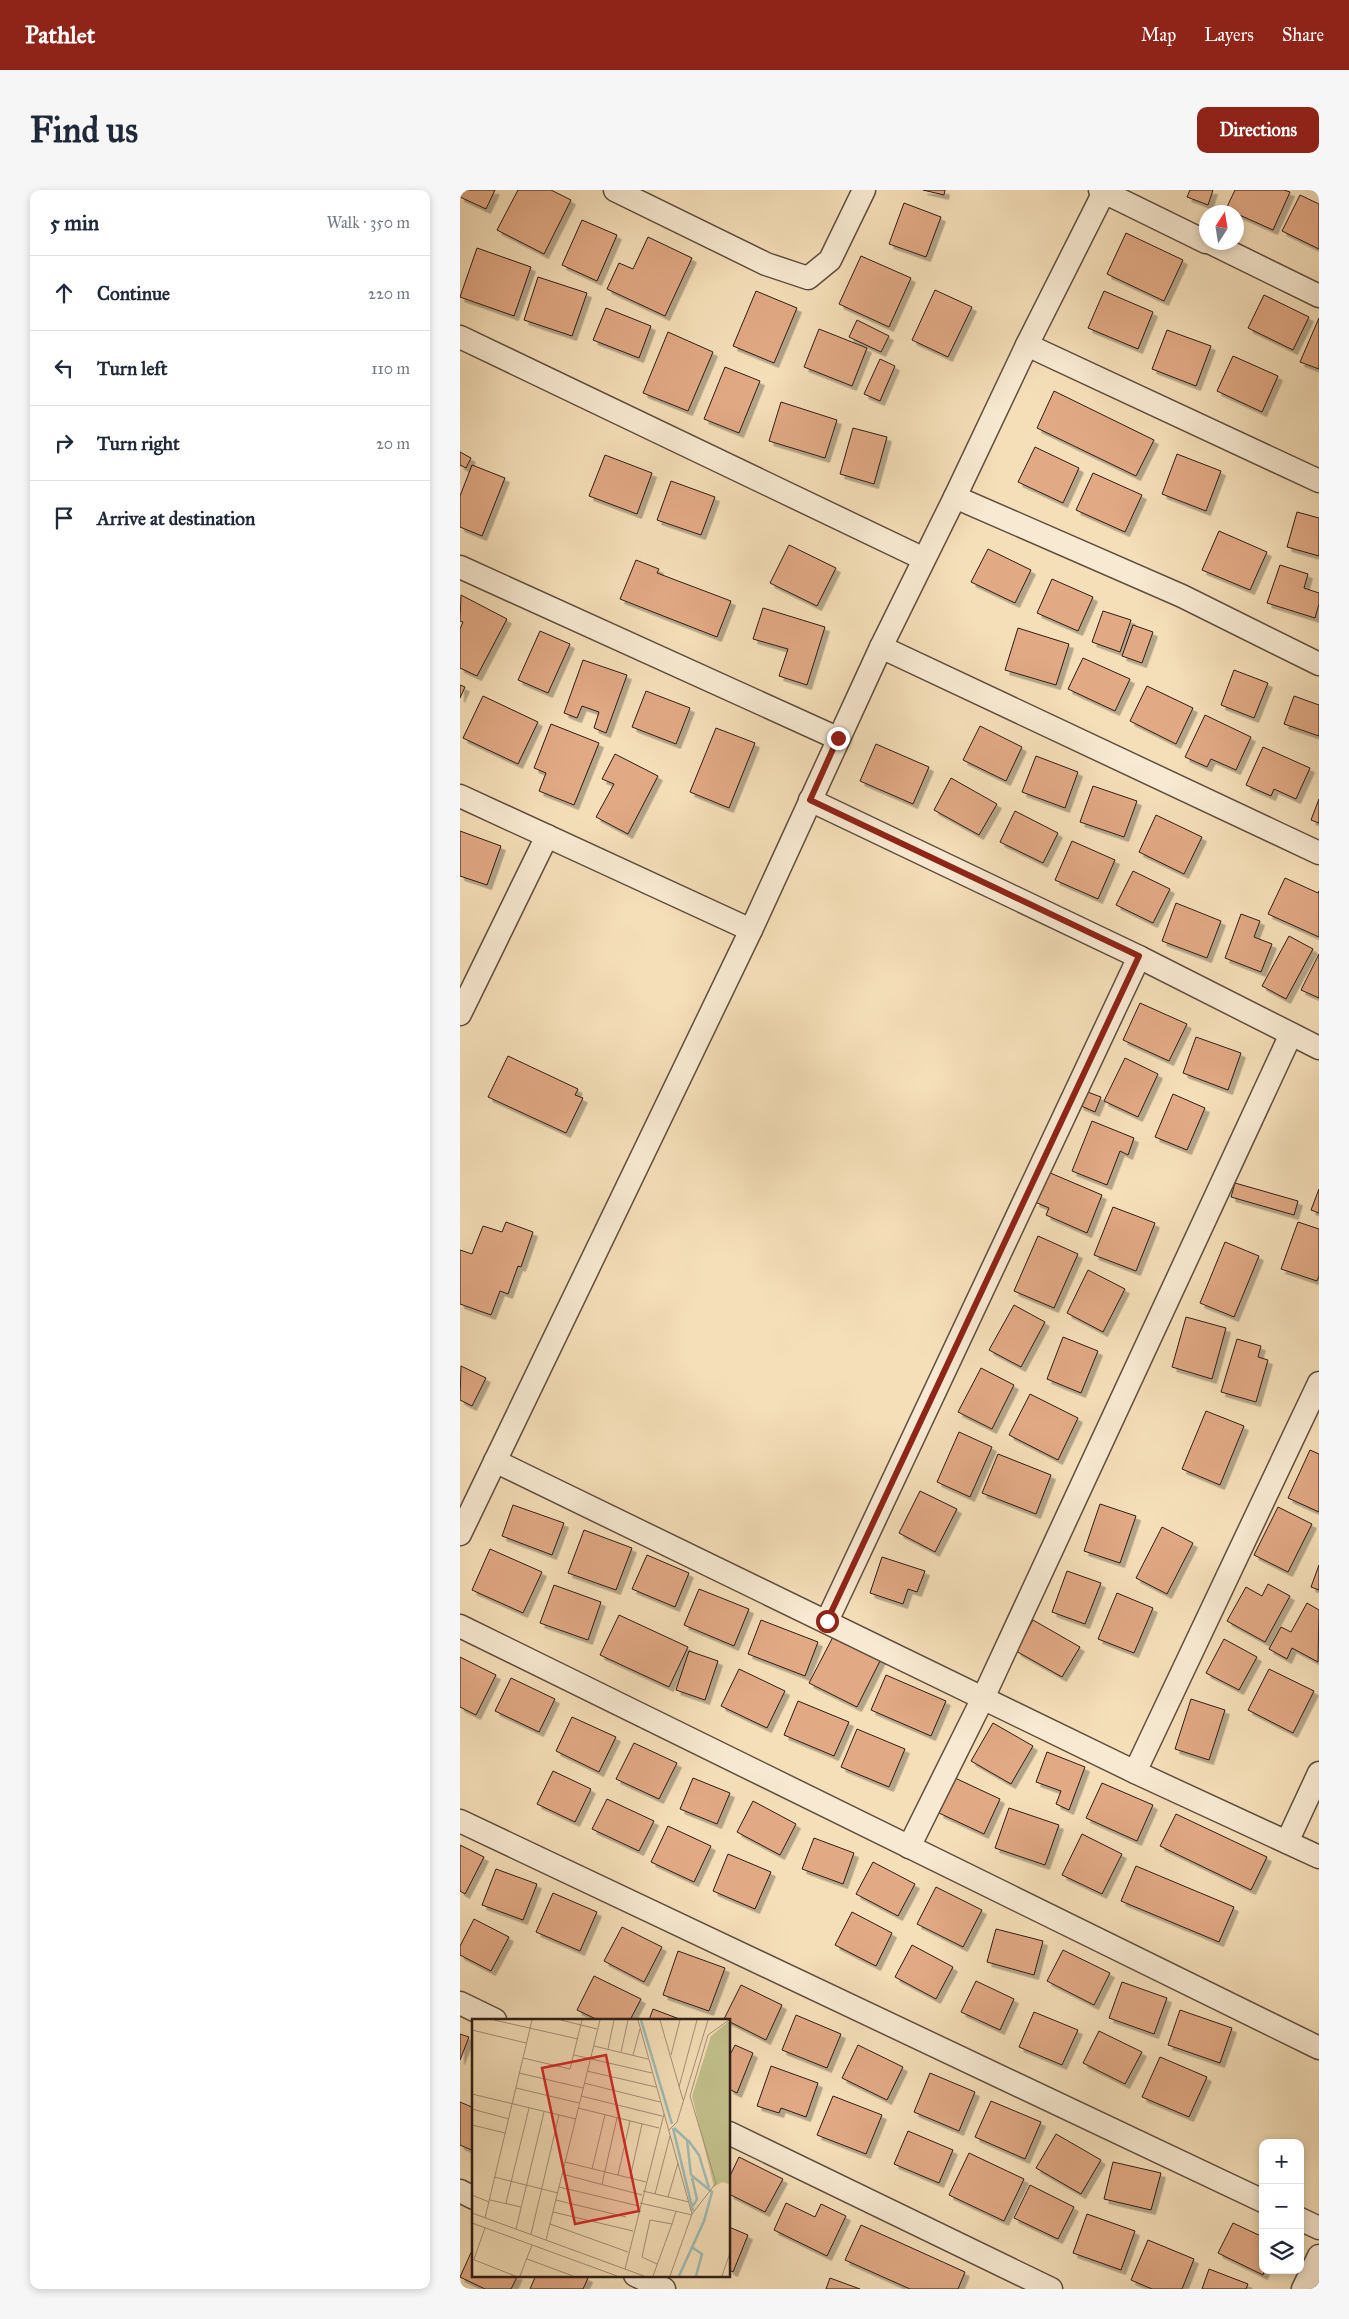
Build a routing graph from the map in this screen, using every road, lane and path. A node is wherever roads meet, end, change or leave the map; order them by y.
1 (615, 190) edge
2 (864, 190) edge
3 (1103, 191) edge
4 (1199, 238) edge
5 (1224, 250) edge
6 (1319, 296) edge
7 (460, 336) edge
8 (1026, 345) junction
9 (1319, 481) edge
10 (956, 497) junction
11 (924, 559) junction
12 (460, 567) edge
13 (881, 647) junction
14 (1319, 664) edge
15 (838, 738) junction
16 (460, 796) edge
17 (810, 800) junction
18 (547, 836) junction
19 (1319, 853) edge
20 (750, 930) junction
21 (1139, 956) junction
22 (460, 1014) edge
23 (1291, 1034) junction
24 (1319, 1048) edge
25 (1319, 1382) edge
26 (495, 1461) junction
27 (460, 1534) edge
28 (827, 1621) junction
29 (460, 1626) edge
30 (983, 1698) junction
31 (1135, 1772) junction
32 (1319, 1774) edge
33 (460, 1821) edge
34 (1287, 1842) junction
35 (909, 1847) junction
36 (1319, 1857) edge
37 (460, 2003) edge
38 (493, 2019) edge
39 (1319, 2048) edge
40 (730, 2133) edge
41 (460, 2191) edge
42 (472, 2197) edge
43 (1259, 2199) edge
44 (1304, 2221) edge
45 (1319, 2228) edge
46 (1319, 2256) edge
47 (637, 2276) edge
48 (664, 2289) edge
49 (1051, 2289) edge
50 (1303, 2289) edge

1 - 2 street
3 - 4 street
3 - 8 street
5 - 6 street
7 - 11 street
8 - 9 street
8 - 10 street
10 - 11 street
10 - 14 street
11 - 13 street
12 - 15 street
13 - 15 street
13 - 19 street
15 - 17 street
16 - 18 street
17 - 20 street
17 - 21 street
18 - 20 street
18 - 22 street
20 - 26 street
21 - 23 street
21 - 28 street
23 - 24 street
23 - 30 street
25 - 31 street
26 - 27 street
26 - 28 street
28 - 30 street
29 - 35 street
30 - 31 street
30 - 35 street
31 - 34 street
32 - 34 street
33 - 43 street
34 - 36 street
35 - 39 street
37 - 38 street
40 - 49 street
41 - 42 street
44 - 45 street
46 - 50 street
47 - 48 street

